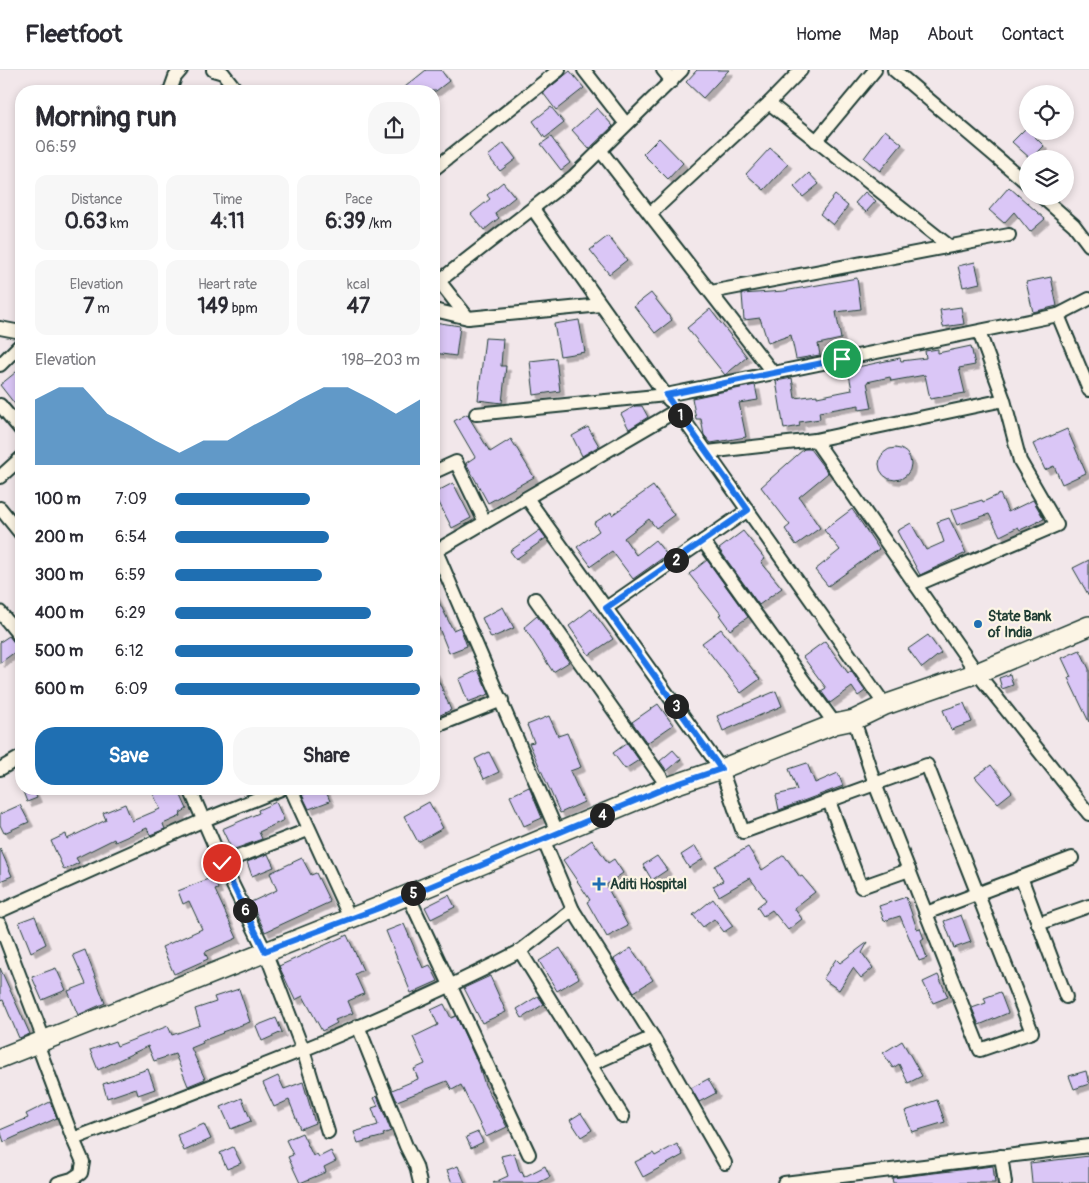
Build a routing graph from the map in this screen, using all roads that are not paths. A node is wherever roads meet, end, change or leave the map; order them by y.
1 (181, 70) edge
2 (212, 70) edge
3 (559, 70) edge
4 (584, 70) edge
5 (663, 70) edge
6 (682, 70) edge
7 (801, 70) edge
8 (875, 70) edge
9 (894, 70) edge
10 (672, 81) junction
11 (172, 85) edge
12 (232, 85) edge
13 (769, 103) junction
14 (626, 124) junction
15 (816, 140) junction
16 (600, 150) junction
17 (440, 164) edge
18 (1019, 176) edge
19 (1051, 205) edge
20 (533, 209) junction
21 (650, 214) junction
22 (1009, 234) dead end
23 (1089, 245) edge
24 (949, 246) junction
25 (440, 281) edge
26 (440, 286) edge
27 (711, 292) junction
28 (1089, 299) edge
29 (601, 305) junction
30 (440, 311) edge
31 (1058, 315) junction
32 (468, 318) junction
33 (0, 328) edge
34 (15, 331) edge
35 (979, 332) junction
36 (15, 350) edge
37 (0, 366) edge
38 (773, 373) junction
39 (1089, 390) edge
40 (666, 395) junction
41 (1004, 400) junction
42 (0, 405) edge
43 (677, 410) junction
44 (476, 414) dead end
45 (15, 423) edge
46 (815, 440) junction
47 (707, 452) junction
48 (15, 463) edge
49 (440, 469) edge
50 (0, 477) edge
51 (527, 498) junction
52 (0, 508) edge
53 (748, 510) junction
54 (486, 522) junction
55 (15, 527) edge
56 (703, 541) junction
57 (440, 549) edge
58 (440, 563) edge
59 (916, 585) junction
60 (536, 599) dead end
61 (606, 608) junction
62 (0, 612) edge
63 (1089, 626) edge
64 (15, 631) edge
65 (977, 673) junction
66 (502, 700) junction
67 (885, 705) junction
68 (854, 720) junction
69 (835, 724) junction
70 (440, 725) edge
71 (15, 760) edge
72 (0, 769) edge
73 (721, 769) junction
74 (875, 784) junction
75 (668, 787) junction
76 (193, 795) edge
77 (266, 795) edge
78 (293, 795) edge
79 (829, 801) junction
80 (1089, 814) edge
81 (204, 820) junction
82 (308, 830) junction
83 (551, 836) junction
84 (1072, 858) dead end
85 (222, 863) junction
86 (909, 870) junction
87 (1020, 877) junction
88 (977, 894) junction
89 (408, 895) junction
90 (1089, 906) edge
91 (573, 910) junction
92 (0, 911) edge
93 (926, 913) junction
94 (350, 918) junction
95 (0, 924) edge
96 (1038, 924) junction
97 (265, 951) junction
98 (520, 951) junction
99 (451, 987) junction
100 (1066, 997) dead end
101 (358, 1026) junction
102 (653, 1037) junction
103 (41, 1042) junction
104 (303, 1050) junction
105 (0, 1058) edge
106 (592, 1064) junction
107 (623, 1117) dead end
108 (328, 1132) dead end
109 (73, 1139) junction
110 (1089, 1146) edge
111 (529, 1154) dead end
112 (1001, 1156) junction
113 (725, 1163) dead end
114 (58, 1183) edge
115 (420, 1183) edge
116 (784, 1183) edge
117 (1005, 1183) edge

1 - 11 street
2 - 12 street
3 - 17 street
4 - 14 street
5 - 10 street
6 - 10 street
7 - 13 street
8 - 15 street
9 - 18 street
10 - 14 street
13 - 15 street
13 - 21 street
14 - 16 street
15 - 24 street
16 - 20 street
16 - 21 street
19 - 23 street
20 - 25 street
20 - 29 street
21 - 27 street
22 - 24 street
24 - 27 street
26 - 32 street
27 - 38 street
28 - 31 street
29 - 32 street
29 - 40 street
30 - 32 street
31 - 35 street
31 - 39 street
33 - 34 street
35 - 38 street
35 - 41 street
36 - 37 street
38 - 40 street
40 - 43 street
40 - 44 street
41 - 46 street
41 - 59 street
42 - 45 street
43 - 47 street
43 - 51 street
46 - 47 street
46 - 59 street
47 - 53 street
48 - 50 street
49 - 54 street
51 - 54 street
51 - 61 street
52 - 55 street
53 - 56 street
53 - 67 street
54 - 57 street
56 - 61 street
56 - 69 street
58 - 66 street
59 - 65 street
60 - 75 street
61 - 73 street
62 - 64 street
63 - 65 main road
65 - 67 main road
65 - 80 street
66 - 70 street
66 - 83 street
67 - 68 main road
68 - 69 main road
68 - 74 street
69 - 73 main road
71 - 72 street
73 - 75 main road
73 - 79 street
74 - 79 street
74 - 86 street
74 - 88 street
75 - 83 main road
76 - 81 street
77 - 81 street
78 - 82 street
79 - 86 street
81 - 85 street
81 - 92 street
82 - 85 street
82 - 94 street
83 - 89 main road
83 - 91 street
84 - 87 street
85 - 97 street
86 - 93 street
87 - 88 street
87 - 96 street
88 - 93 street
88 - 93 street
89 - 94 main road
89 - 99 street
90 - 96 street
91 - 98 street
91 - 102 street
94 - 97 main road
95 - 103 street
96 - 100 street
97 - 103 main road
97 - 104 street
98 - 99 street
98 - 106 street
99 - 101 street
99 - 111 street
101 - 104 street
101 - 115 street
102 - 106 street
102 - 113 street
103 - 105 main road
103 - 109 street
104 - 108 street
104 - 109 street
106 - 107 street
109 - 114 street
110 - 112 street
112 - 116 street
112 - 117 street

